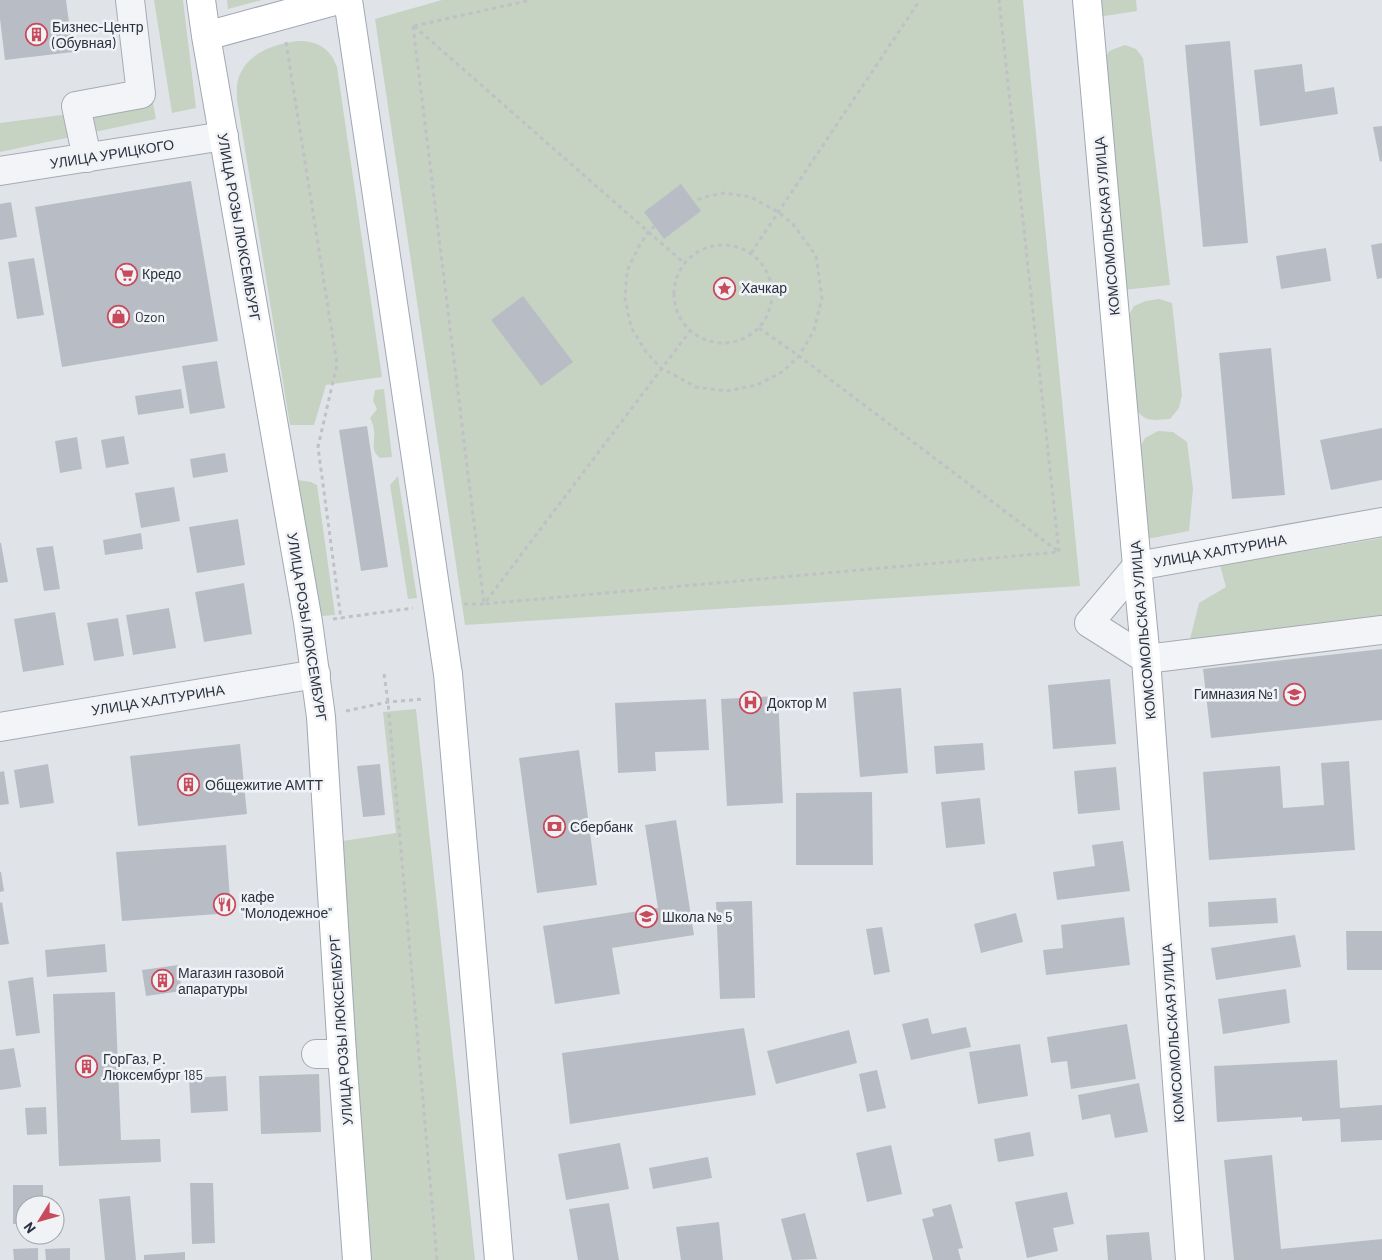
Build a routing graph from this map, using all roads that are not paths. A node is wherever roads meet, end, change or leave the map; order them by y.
1 (130, 0) edge
2 (201, 0) edge
3 (338, 0) edge
4 (348, 0) edge
5 (1087, 0) edge
6 (206, 36) junction
7 (224, 136) junction
8 (87, 158) junction
9 (0, 171) edge
10 (1382, 522) edge
11 (1137, 566) junction
12 (1382, 630) edge
13 (1146, 659) junction
14 (316, 674) junction
15 (0, 727) edge
16 (357, 1260) edge
17 (499, 1260) edge
18 (1190, 1260) edge

1 - 8 street
2 - 6 main road, УЛИЦА РОЗЫ ЛЮКСЕМБУРГ
3 - 6 main road
4 - 17 main road
5 - 11 main road, КОМСОМОЛЬСКАЯ УЛИЦА
6 - 7 main road, УЛИЦА РОЗЫ ЛЮКСЕМБУРГ
7 - 8 street, УЛИЦА УРИЦКОГО
7 - 14 main road, УЛИЦА РОЗЫ ЛЮКСЕМБУРГ
8 - 9 street, УЛИЦА УРИЦКОГО
10 - 11 street, УЛИЦА ХАЛТУРИНА
11 - 13 main road, КОМСОМОЛЬСКАЯ УЛИЦА
11 - 13 street, УЛИЦА ХАЛТУРИНА
12 - 13 street
13 - 18 main road, КОМСОМОЛЬСКАЯ УЛИЦА
14 - 15 street, УЛИЦА ХАЛТУРИНА
14 - 16 main road, УЛИЦА РОЗЫ ЛЮКСЕМБУРГ

